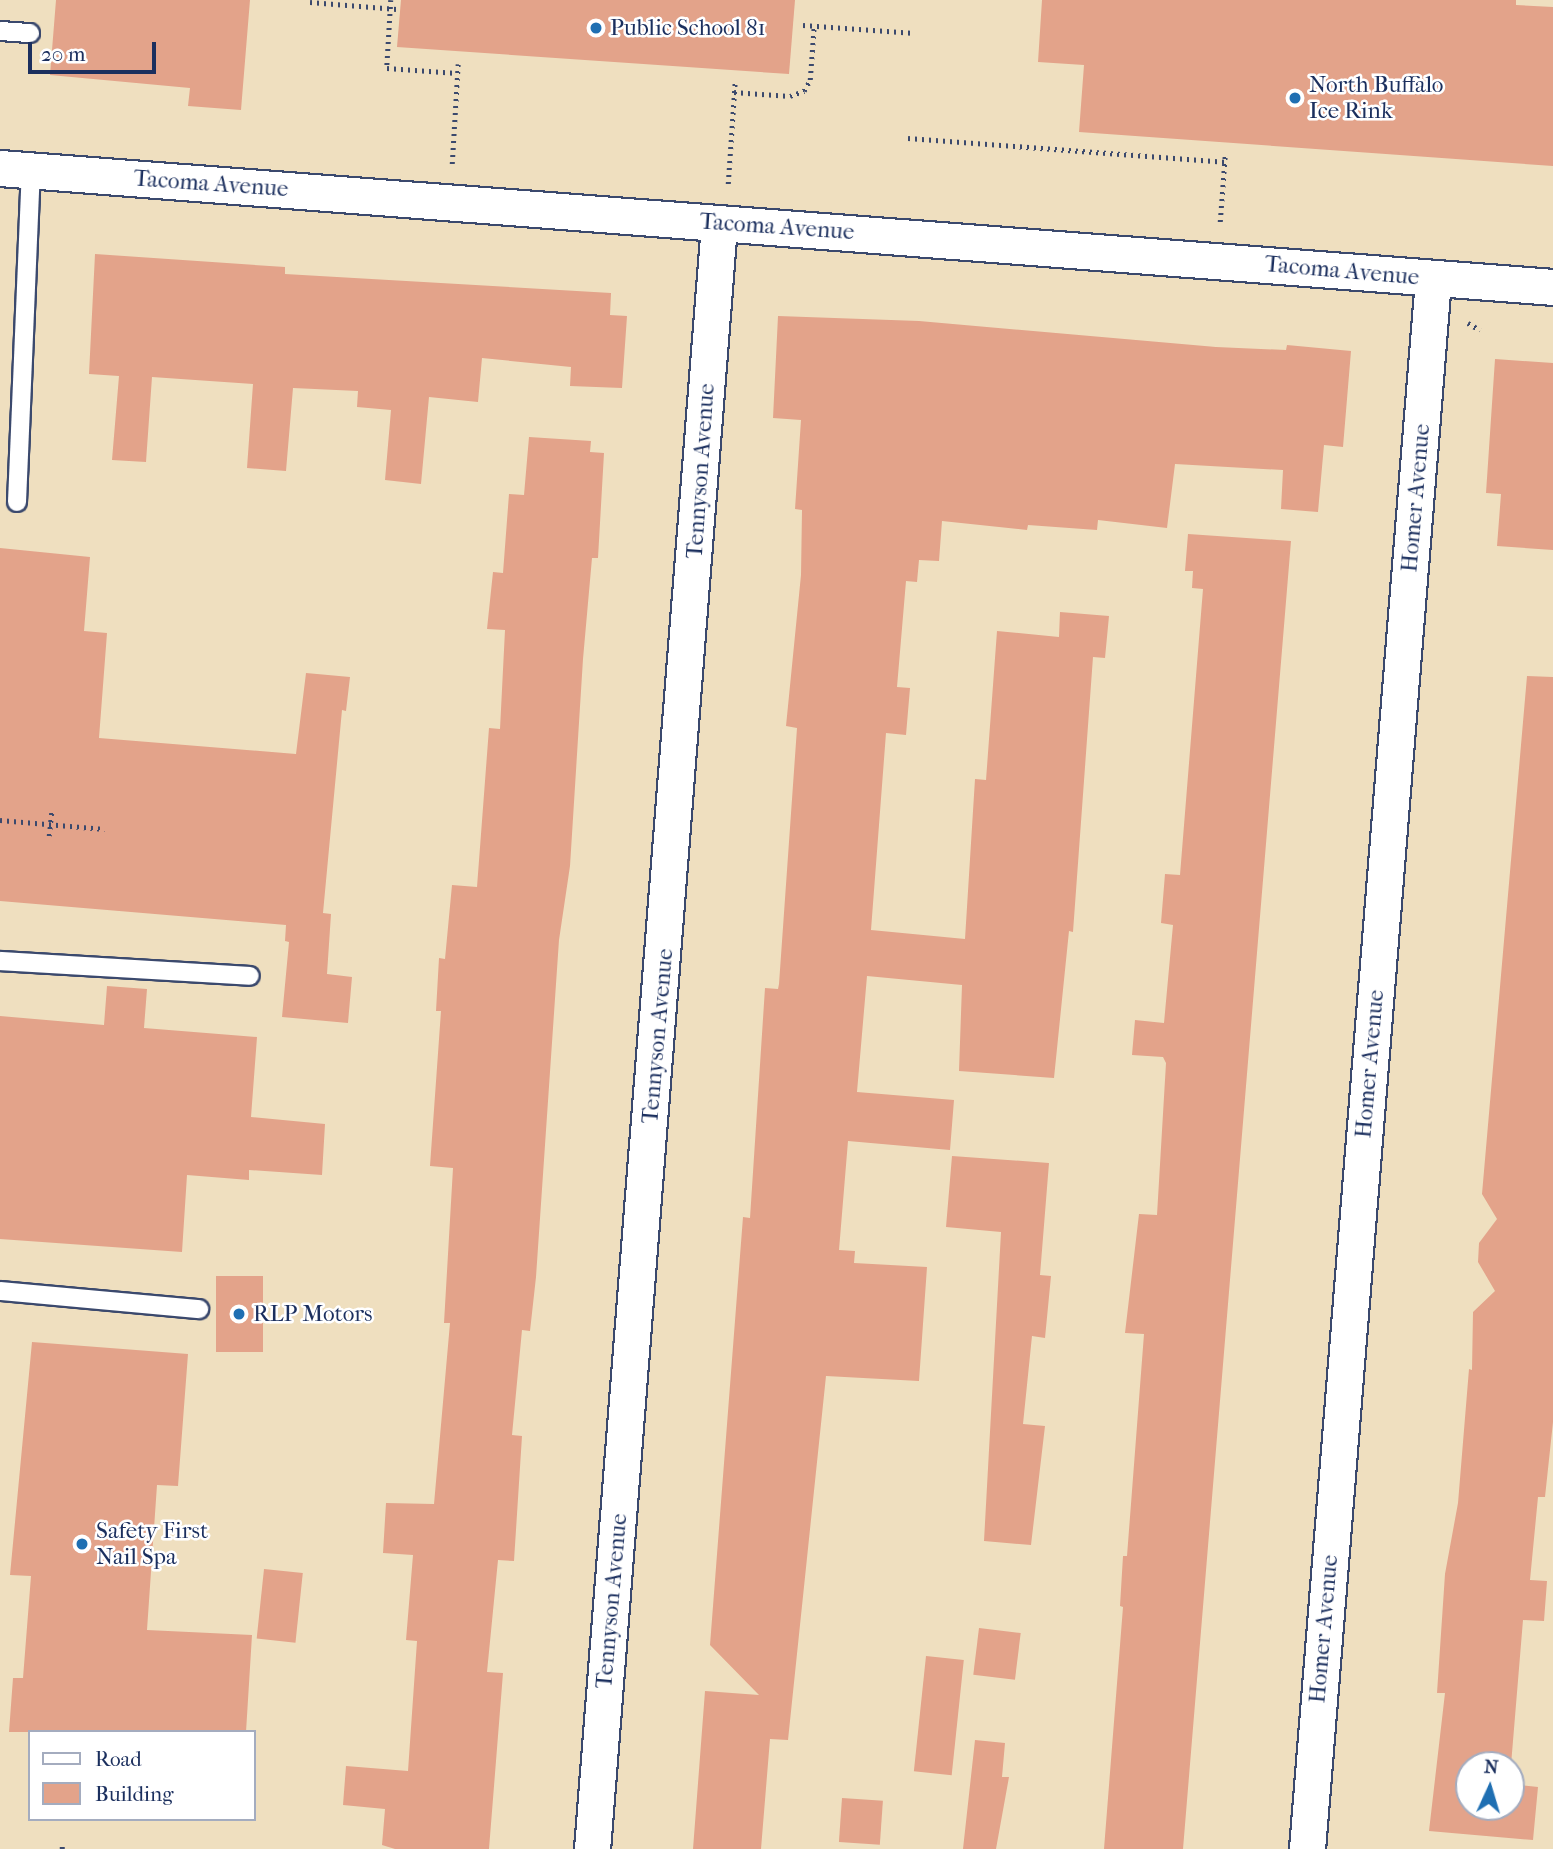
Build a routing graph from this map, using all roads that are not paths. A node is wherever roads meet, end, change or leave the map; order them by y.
1 (0, 32) edge
2 (30, 33) dead end
3 (15, 169) edge
4 (719, 223) junction
5 (1433, 278) junction
6 (1553, 287) edge
7 (17, 502) dead end
8 (0, 961) edge
9 (250, 976) dead end
10 (0, 1292) edge
11 (199, 1309) dead end
12 (592, 1849) edge
13 (1307, 1849) edge

1 - 2 lane
3 - 4 street, Tacoma Avenue
3 - 7 lane
4 - 5 street, Tacoma Avenue
4 - 12 street, Tennyson Avenue
5 - 6 street, Tacoma Avenue
5 - 13 street, Homer Avenue
8 - 9 lane
10 - 11 lane

